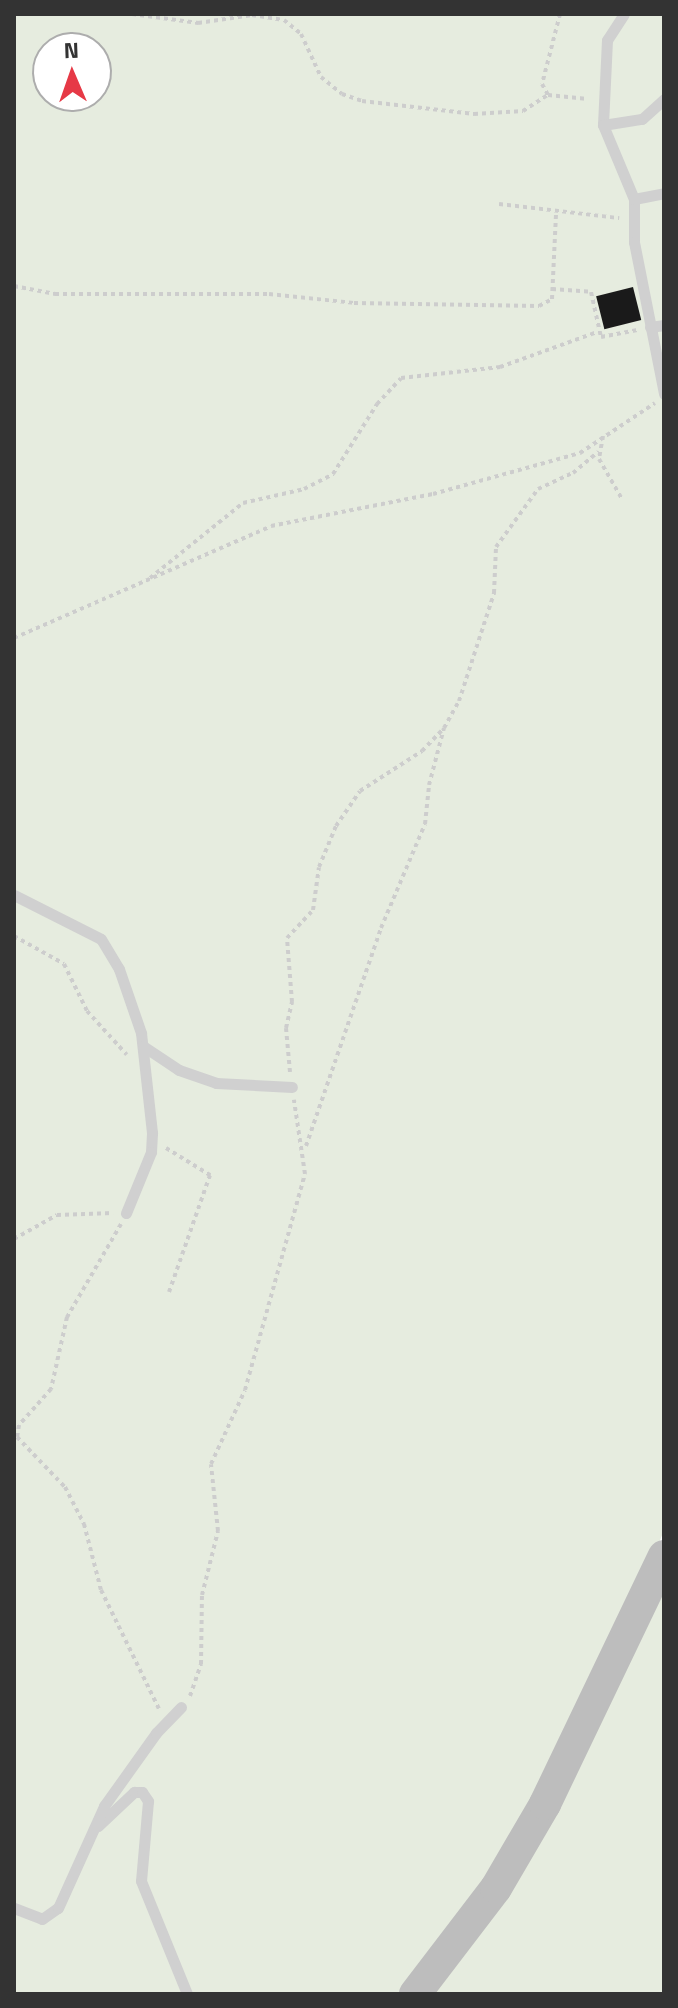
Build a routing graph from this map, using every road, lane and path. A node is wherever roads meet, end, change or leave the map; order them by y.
1 (132, 14) edge
2 (560, 14) edge
3 (624, 14) edge
4 (548, 95) junction
5 (664, 99) edge
6 (601, 100) junction
7 (603, 125) junction
8 (664, 193) edge
9 (634, 199) junction
10 (499, 204) dead end
11 (556, 213) junction
12 (633, 219) junction
13 (14, 286) edge
14 (552, 289) junction
15 (664, 325) edge
16 (650, 327) junction
17 (597, 332) junction
18 (664, 396) edge
19 (603, 434) junction
20 (598, 452) junction
21 (622, 499) dead end
22 (146, 582) junction
23 (14, 638) edge
24 (444, 728) junction
25 (14, 895) edge
26 (14, 936) edge
27 (143, 1046) junction
28 (148, 1073) junction
29 (292, 1087) junction
30 (152, 1141) junction
31 (304, 1148) junction
32 (126, 1213) junction
33 (14, 1239) edge
34 (169, 1292) dead end
35 (664, 1556) edge
36 (181, 1707) joint
37 (166, 1723) junction
38 (90, 1834) junction
39 (14, 1908) edge
40 (187, 1994) edge
41 (415, 1994) edge

1 - 4 path
2 - 4 path
3 - 6 lane
4 - 6 path
5 - 7 lane
6 - 7 lane
7 - 9 lane
8 - 9 lane
9 - 12 lane
10 - 11 path
11 - 12 path
11 - 14 path
12 - 16 lane
13 - 14 path
14 - 17 path
15 - 16 lane
16 - 17 path
16 - 18 lane
17 - 22 path
18 - 19 path
19 - 20 path
19 - 22 path
20 - 21 path
20 - 24 path
22 - 23 path
24 - 29 path
24 - 31 path
25 - 27 lane
26 - 28 path
27 - 28 lane
27 - 29 lane
28 - 30 lane
29 - 31 path
30 - 32 lane
30 - 34 path
31 - 36 path
32 - 33 path
32 - 37 path
35 - 41 street
36 - 37 lane
37 - 38 lane
38 - 39 lane
38 - 40 lane

